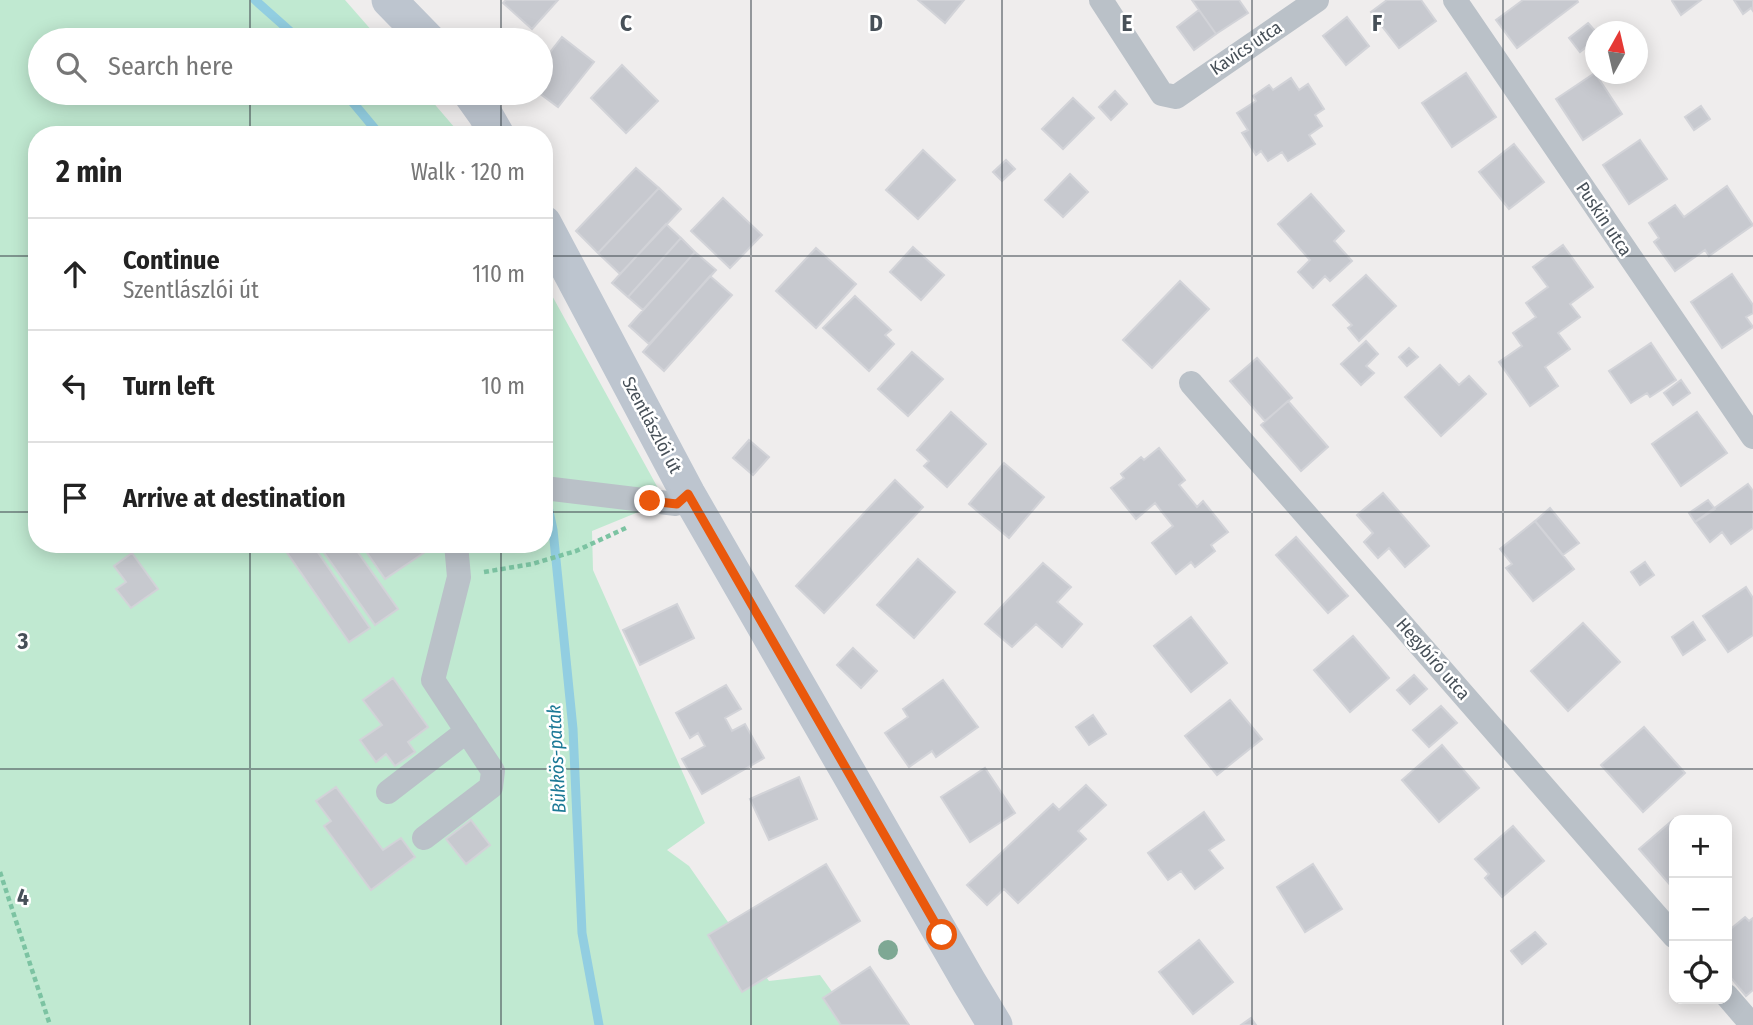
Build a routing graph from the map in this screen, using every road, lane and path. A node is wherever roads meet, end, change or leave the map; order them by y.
1 (390, 0) edge
2 (1101, 0) edge
3 (1317, 0) edge
4 (1455, 0) edge
5 (417, 28) edge
6 (479, 105) edge
7 (492, 126) edge
8 (553, 240) edge
9 (1191, 383) dead end
10 (1753, 437) edge
11 (553, 489) edge
12 (688, 494) junction
13 (576, 551) dead end
14 (457, 553) edge
15 (459, 577) junction
16 (467, 731) junction
17 (388, 792) dead end
18 (424, 838) dead end
19 (0, 872) edge
20 (1669, 930) edge
21 (1732, 1002) edge
22 (50, 1025) edge
23 (995, 1025) edge
24 (1752, 1025) edge

1 - 5 main road
2 - 3 street, Kavics utca
4 - 10 street, Puskin utca
6 - 7 main road
8 - 12 main road, Szentlászlói út
9 - 20 street, Hegybíró utca
11 - 12 street
12 - 23 main road, Szentlászlói út
13 - 15 path
14 - 15 street
15 - 16 street
16 - 17 street
16 - 18 street
19 - 22 path
21 - 24 street

